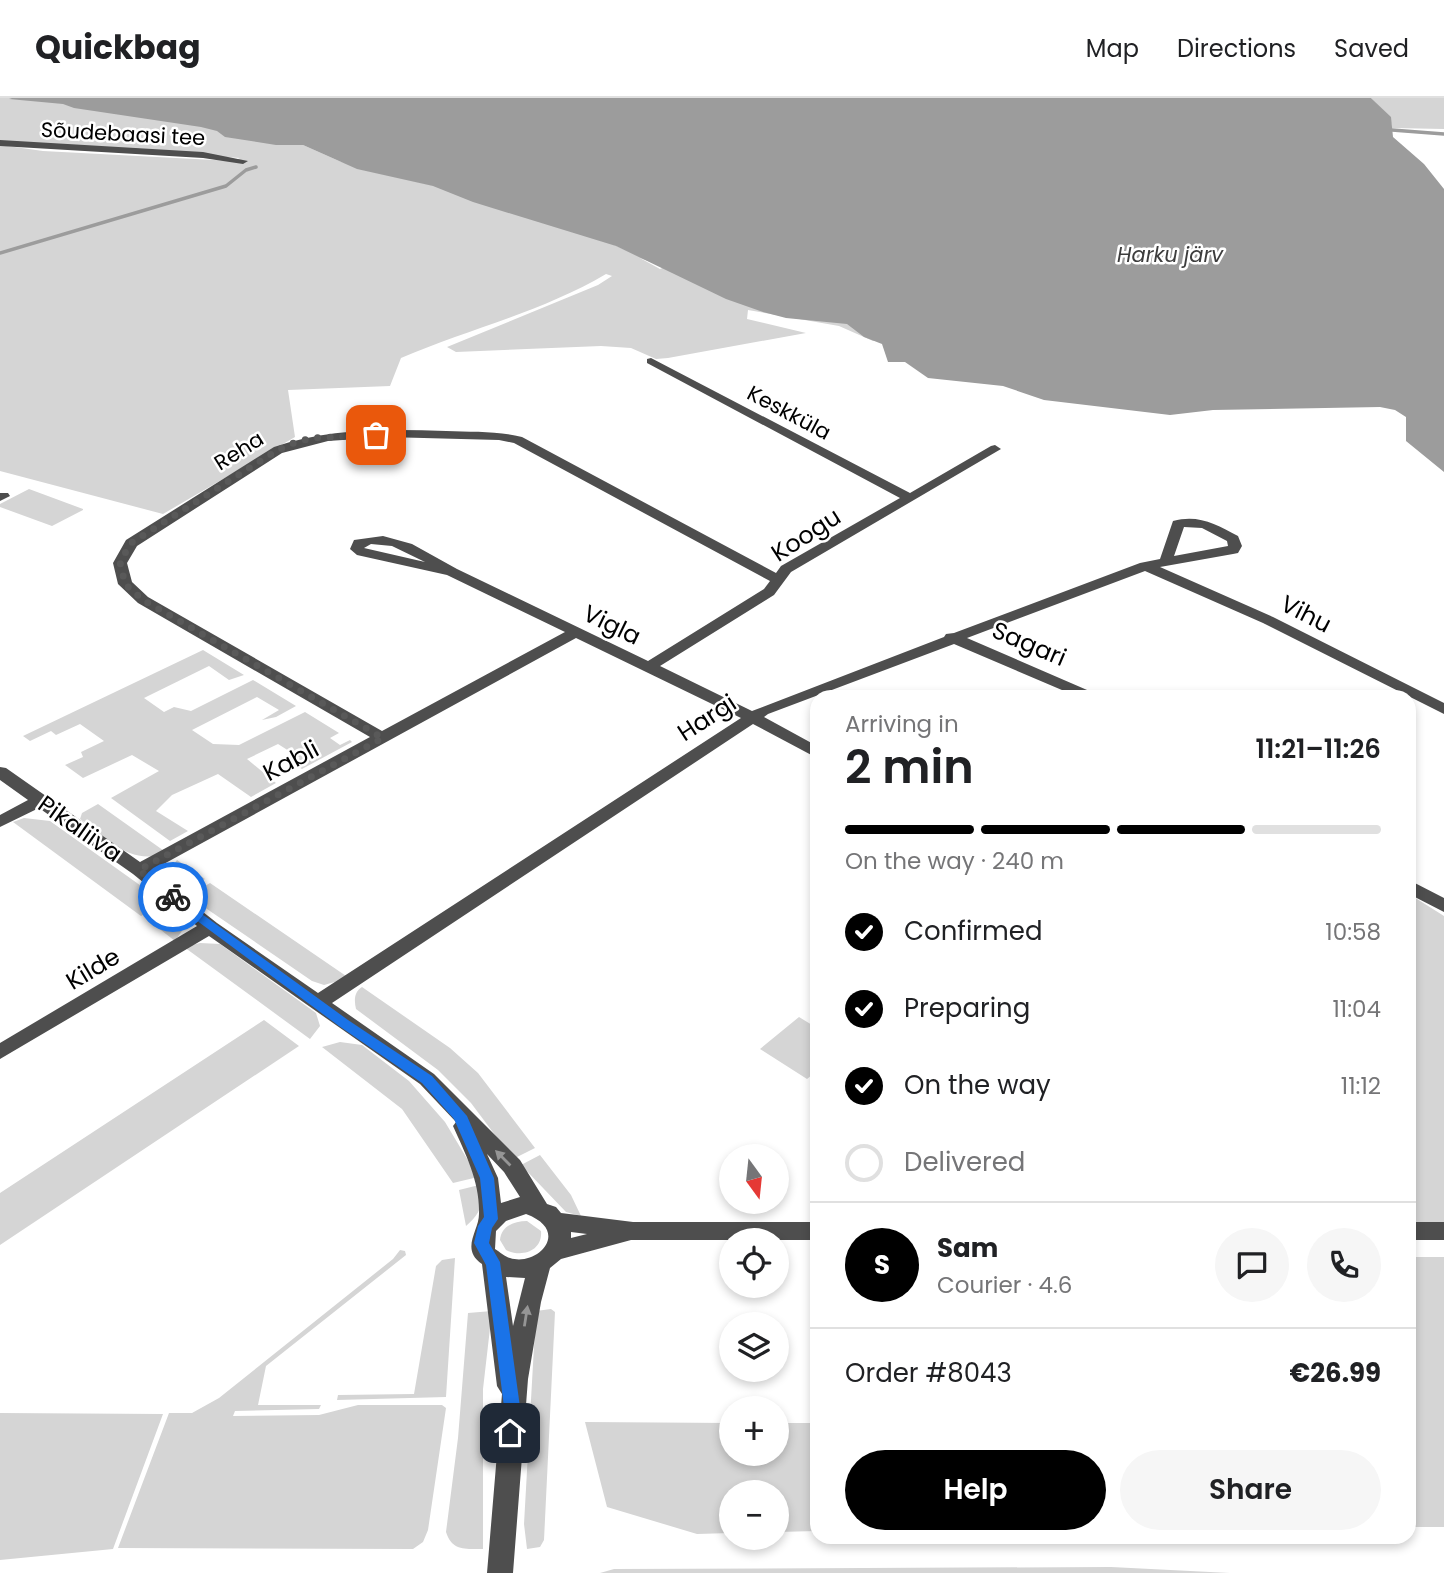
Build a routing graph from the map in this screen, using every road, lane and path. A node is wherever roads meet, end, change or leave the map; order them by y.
1 (0, 143) edge
2 (243, 161) dead end
3 (651, 360) dead end
4 (995, 449) dead end
5 (910, 498) junction
6 (1166, 561) dead end
7 (1145, 566) junction
8 (452, 572) junction
9 (777, 579) junction
10 (576, 632) junction
11 (951, 638) junction
12 (648, 667) junction
13 (822, 690) edge
14 (1074, 690) edge
15 (1406, 690) edge
16 (810, 695) edge
17 (1416, 695) edge
18 (1444, 709) edge
19 (752, 718) junction
20 (383, 738) junction
21 (810, 749) edge
22 (0, 772) edge
23 (39, 801) junction
24 (0, 822) edge
25 (139, 870) junction
26 (1416, 890) edge
27 (1444, 906) edge
28 (210, 927) junction
29 (318, 1003) junction
30 (0, 1052) edge
31 (460, 1116) junction
32 (538, 1207) junction
33 (491, 1219) junction
34 (557, 1221) junction
35 (633, 1231) junction
36 (810, 1231) edge
37 (1416, 1231) edge
38 (1444, 1231) edge
39 (548, 1258) junction
40 (493, 1262) junction
41 (512, 1407) junction
42 (500, 1573) edge

1 - 2 street, Sõudebaasi tee
3 - 5 street, Keskküla
4 - 5 street, Koogu
5 - 9 street, Koogu
6 - 7 street, Hargi
7 - 11 street, Hargi
7 - 15 street, Vihu
8 - 8 street, Vigla
8 - 10 street, Vigla
9 - 12 street, Koogu
9 - 20 street, Reha
10 - 12 street, Vigla
10 - 20 street, Kabli
11 - 13 street, Hargi
11 - 14 street, Sagari
12 - 19 street, Vigla
16 - 19 street, Hargi
17 - 18 street, Vihu
19 - 21 street, Vigla
19 - 29 street, Hargi
20 - 25 street, Kabli
22 - 23 street, Pikaliiva
23 - 24 street
23 - 25 street, Pikaliiva
25 - 28 street, Pikaliiva
26 - 27 street
28 - 29 street, Pikaliiva
28 - 30 street, Kilde
29 - 31 street, Pikaliiva
32 -> 31 street, Pikaliiva
31 - 33 street, Pikaliiva
32 - 33 street
32 - 34 street, Pikaliiva
33 - 40 street, Pikaliiva
34 - 35 street
34 - 39 street, Pikaliiva
35 - 36 street
35 - 39 street
37 - 38 street
39 - 40 street
41 -> 39 street, Pikaliiva
40 - 41 street, Pikaliiva
41 - 42 street, Pikaliiva

